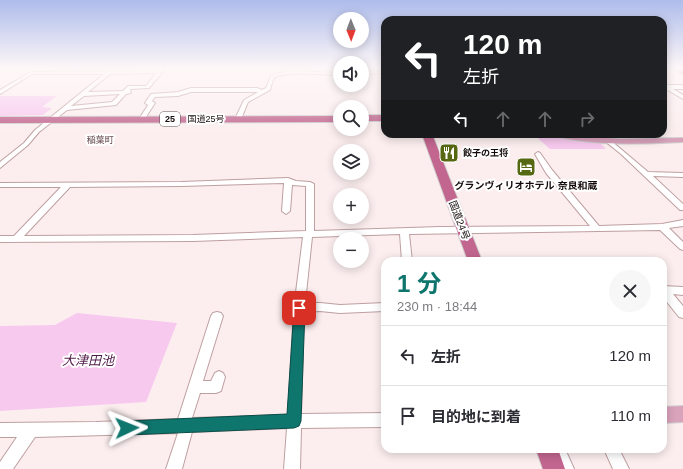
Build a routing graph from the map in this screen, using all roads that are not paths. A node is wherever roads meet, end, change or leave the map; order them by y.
1 (87, 90) edge
2 (267, 90) edge
3 (670, 90) edge
4 (125, 92) junction
5 (264, 92) junction
6 (82, 94) junction
7 (152, 95) junction
8 (683, 97) edge
9 (65, 108) junction
10 (333, 118) edge
11 (369, 118) edge
12 (381, 118) edge
13 (142, 119) junction
14 (238, 119) junction
15 (0, 120) edge
16 (51, 120) junction
17 (429, 138) edge
18 (576, 138) edge
19 (602, 139) edge
20 (683, 140) edge
21 (538, 154) dead end
22 (0, 166) edge
23 (646, 174) junction
24 (683, 175) edge
25 (288, 180) junction
26 (68, 184) junction
27 (0, 185) edge
28 (683, 208) edge
29 (286, 210) dead end
30 (683, 223) edge
31 (662, 227) junction
32 (597, 229) junction
33 (464, 230) junction
34 (404, 232) junction
35 (309, 234) junction
36 (17, 238) junction
37 (0, 239) edge
38 (683, 247) edge
39 (407, 257) edge
40 (474, 257) edge
41 (667, 290) edge
42 (683, 291) edge
43 (667, 295) edge
44 (381, 307) edge
45 (299, 308) junction
46 (683, 314) edge
47 (216, 316) dead end
48 (219, 377) dead end
49 (195, 387) junction
50 (683, 414) edge
51 (667, 415) edge
52 (381, 420) edge
53 (294, 421) junction
54 (185, 426) junction
55 (0, 430) edge
56 (31, 430) junction
57 (548, 453) edge
58 (560, 453) edge
59 (612, 453) edge
60 (4, 469) edge
61 (174, 469) edge
62 (292, 469) edge
63 (554, 469) edge
64 (566, 469) edge
65 (621, 469) edge

1 - 6 street
2 - 5 street
3 - 8 street
4 - 6 street
4 - 7 street
4 - 9 street
5 - 7 street
5 - 14 street
6 - 9 street
7 - 13 street
9 - 16 street
10 - 14 highway, 国道25号 / 25
11 - 12 highway
13 - 14 highway, 国道25号 / 25
13 - 16 highway, 国道25号 / 25
15 - 16 highway, 国道25号 / 25
16 - 22 street
17 - 33 highway, 国道24号
18 - 19 main road
19 - 20 main road
19 - 23 street
21 - 32 street
23 - 24 street
23 - 28 street
25 - 26 street
25 - 29 street
25 - 35 street
26 - 27 street
26 - 36 street
30 - 31 street
31 - 32 street
31 - 38 street
32 - 33 street
33 - 34 street
33 - 40 highway, 国道24号
34 - 35 street
34 - 39 street
35 - 36 street
35 - 45 street
36 - 37 street
41 - 42 street
43 - 46 street
44 - 45 street
45 - 53 street
47 - 49 street
48 - 49 street
49 - 54 street
50 - 51 main road
52 - 53 street
53 - 54 street
53 - 62 street
54 - 56 street
54 - 61 street
55 - 56 street
56 - 60 street
57 - 63 highway
58 - 64 street
59 - 65 street

